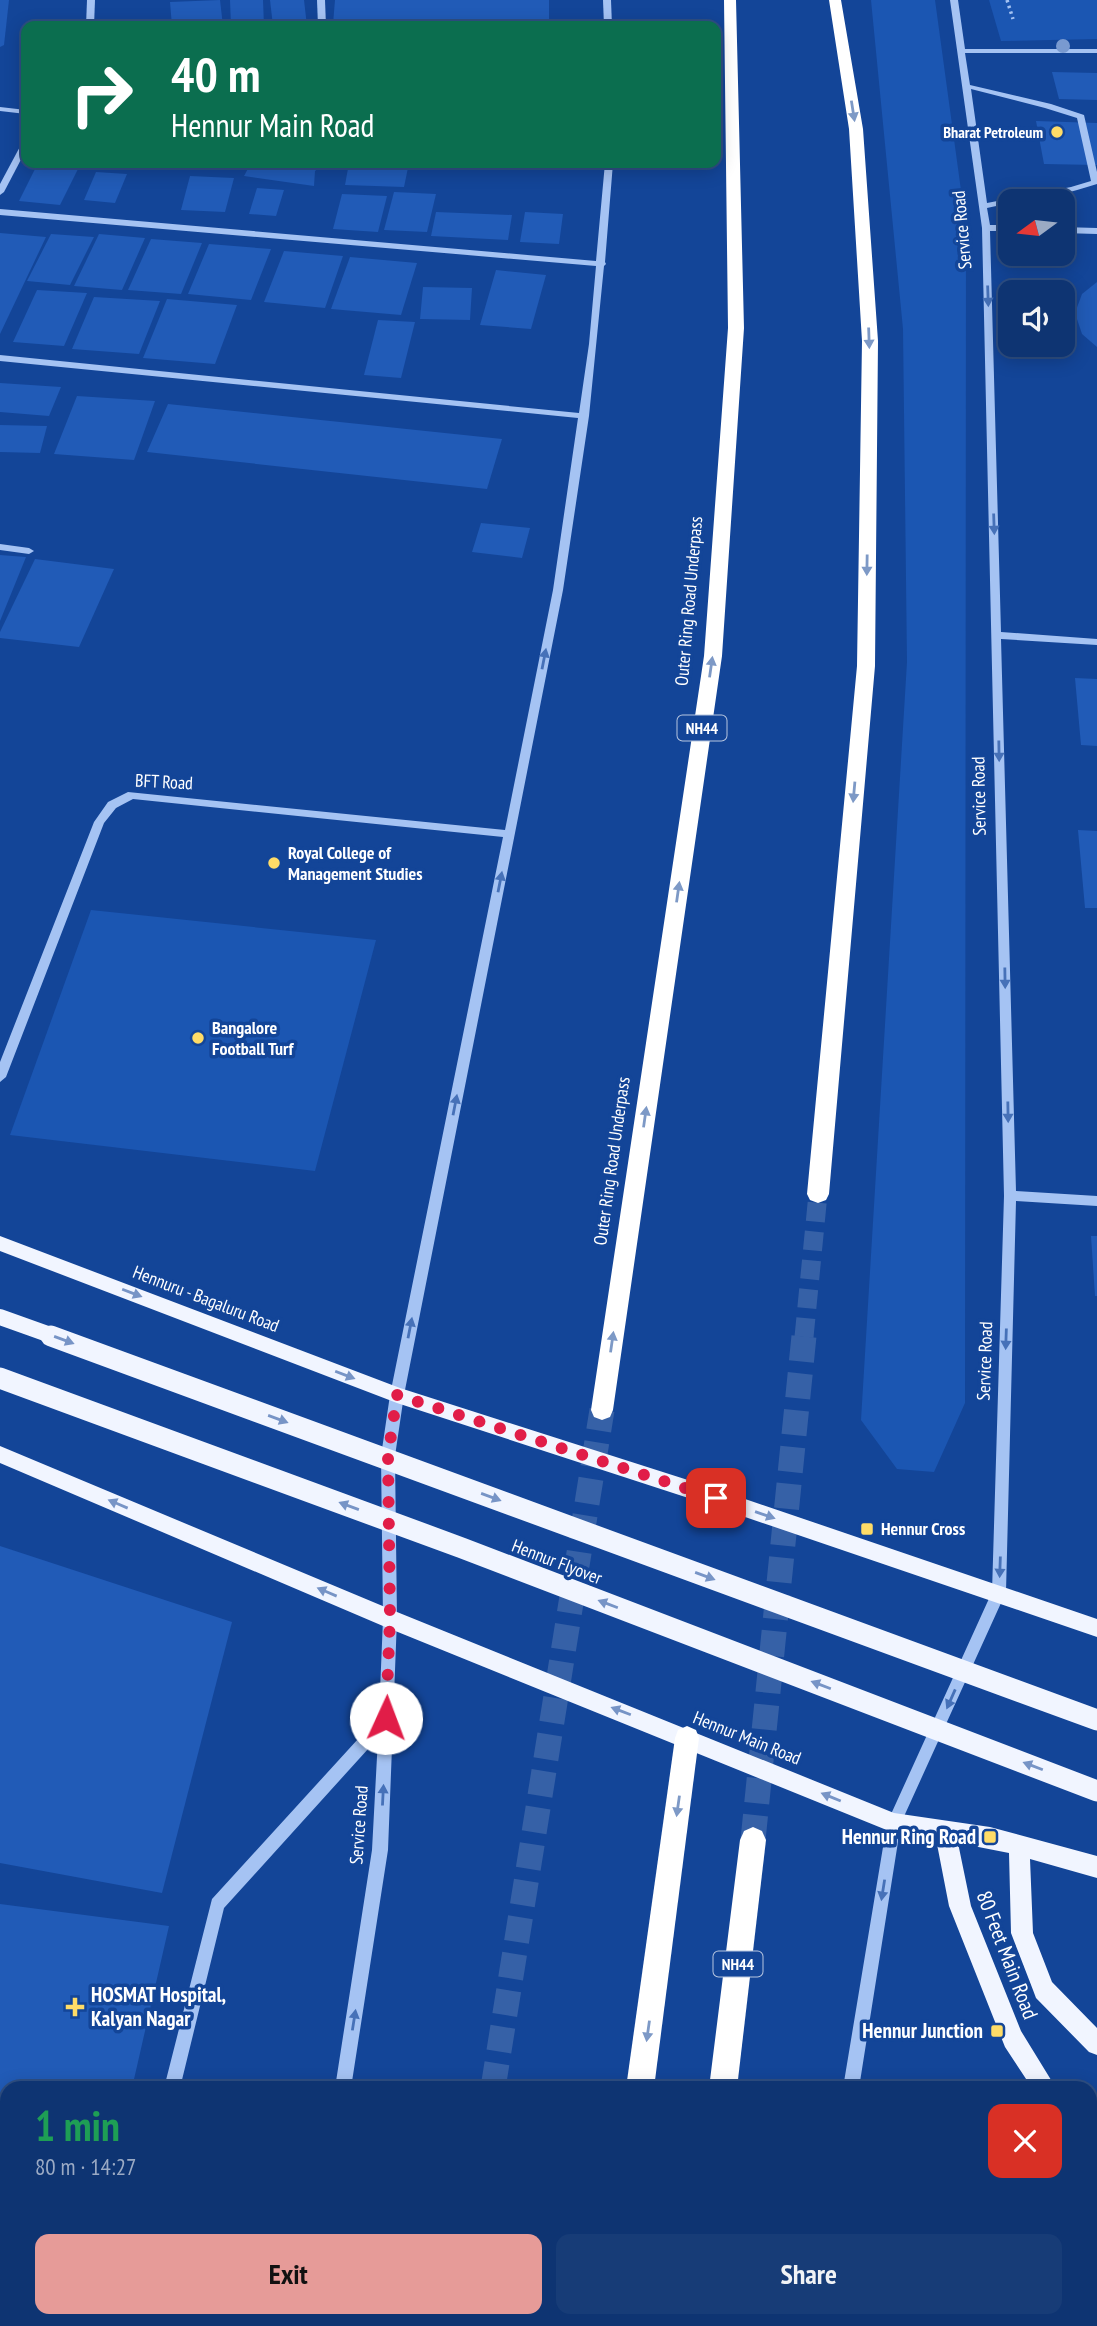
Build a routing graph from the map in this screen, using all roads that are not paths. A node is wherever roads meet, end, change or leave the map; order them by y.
1 (90, 0) edge
2 (321, 0) edge
3 (607, 0) edge
4 (730, 0) edge
5 (835, 0) edge
6 (954, 0) edge
7 (90, 21) edge
8 (322, 21) edge
9 (608, 21) edge
10 (961, 51) junction
11 (1097, 51) edge
12 (966, 86) junction
13 (0, 109) edge
14 (21, 111) edge
15 (21, 152) edge
16 (609, 168) edge
17 (0, 192) edge
18 (982, 206) junction
19 (0, 212) edge
20 (986, 228) junction
21 (998, 228) edge
22 (1075, 230) edge
23 (1097, 231) edge
24 (602, 264) junction
25 (0, 358) edge
26 (584, 416) junction
27 (0, 547) edge
28 (29, 551) dead end
29 (996, 635) junction
30 (1097, 642) edge
31 (510, 834) junction
32 (0, 1077) edge
33 (818, 1194) tunnel mouth
34 (1010, 1196) junction
35 (1097, 1201) edge
36 (0, 1243) edge
37 (0, 1317) edge
38 (0, 1378) edge
39 (397, 1395) junction
40 (602, 1410) tunnel mouth
41 (0, 1454) edge
42 (999, 1592) junction
43 (390, 1619) junction
44 (1097, 1628) edge
45 (386, 1718) junction
46 (1097, 1720) edge
47 (687, 1738) junction
48 (1097, 1791) edge
49 (894, 1823) junction
50 (945, 1831) junction
51 (753, 1840) tunnel mouth
52 (1019, 1845) junction
53 (1097, 1867) edge
54 (1097, 2044) edge
55 (174, 2081) edge
56 (344, 2081) edge
57 (641, 2081) edge
58 (724, 2081) edge
59 (852, 2081) edge
60 (1040, 2081) edge

1 - 7 street
2 - 8 street
3 - 9 street
40 -> 4 highway, Outer Ring Road Underpass / NH44
5 -> 33 highway
6 - 10 street, Service Road
10 - 11 street
10 - 12 street, Service Road
12 - 18 street, Service Road
12 - 18 street
13 - 14 street
15 - 17 street
16 - 24 street
18 - 20 street, Service Road
19 - 24 street
20 - 21 street
20 -> 29 street, Service Road
22 - 23 street
24 - 26 street
25 - 26 street
31 -> 26 street
27 - 28 street
29 - 30 street
29 -> 34 street, Service Road
31 - 32 street, BFT Road
39 -> 31 street
34 - 35 street
34 -> 42 street, Service Road
36 -> 39 main road, Hennuru - Bagaluru Road
37 -> 46 main road, bridge
48 -> 38 main road, Hennur Flyover, bridge
39 -> 42 main road
39 - 43 street, Service Road
43 -> 41 main road
42 - 44 main road
42 -> 49 street
43 - 45 street, Service Road
47 -> 43 main road, Hennur Main Road
45 - 55 street
56 -> 45 street, Service Road
49 -> 47 main road, Hennur Main Road
47 -> 57 highway
49 - 50 main road, Hennur Main Road
49 -> 59 street
50 - 52 main road, Hennur Main Road
50 - 60 main road, 80 Feet Main Road
51 - 58 highway, NH44
52 - 53 main road, Hennur Main Road
52 - 54 main road, 80 Feet Main Road

